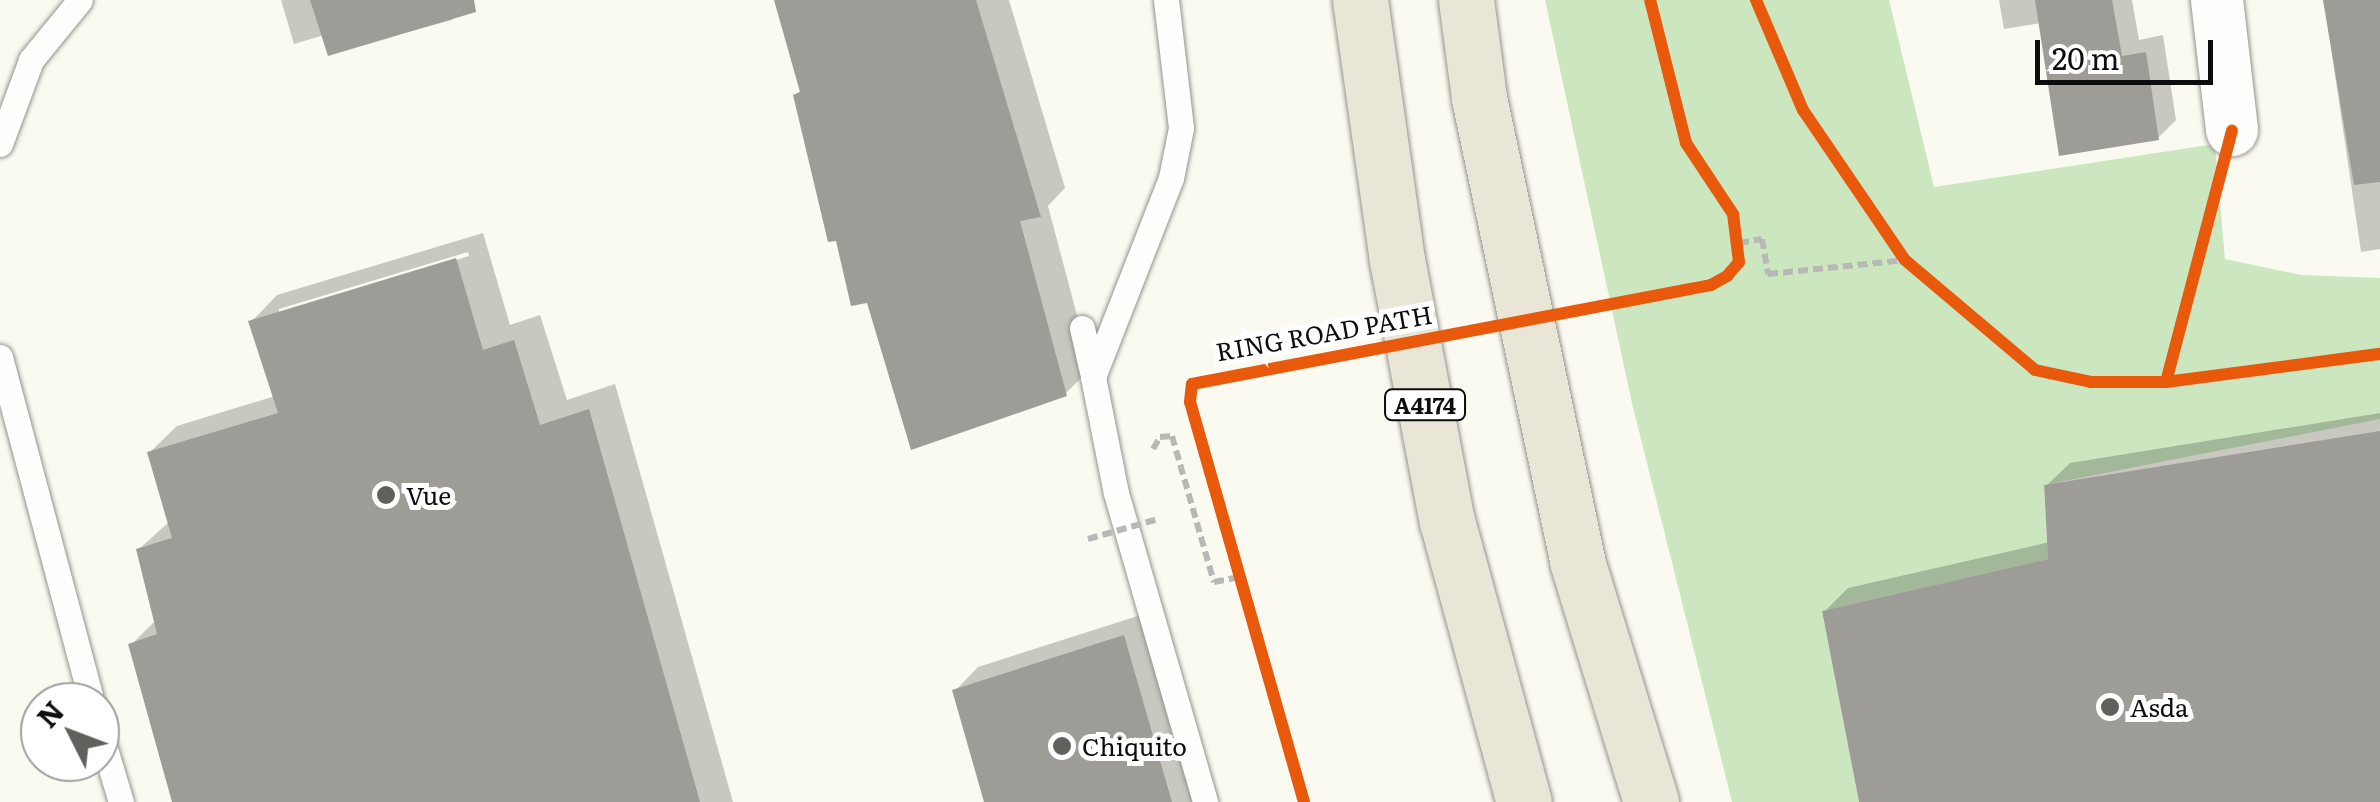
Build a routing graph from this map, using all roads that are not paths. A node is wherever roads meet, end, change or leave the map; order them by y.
1 (80, 0) edge
2 (1166, 0) edge
3 (1360, 0) edge
4 (1466, 0) edge
5 (2217, 0) edge
6 (2232, 130) dead end
7 (0, 144) edge
8 (1082, 328) dead end
9 (0, 358) edge
10 (1093, 377) junction
11 (87, 682) edge
12 (1205, 802) edge
13 (1524, 802) edge
14 (1651, 802) edge

1 - 7 lane
2 - 10 lane
3 - 13 highway, A4174
4 - 14 highway
5 - 6 street
8 - 10 lane
9 - 11 lane
10 - 12 lane

